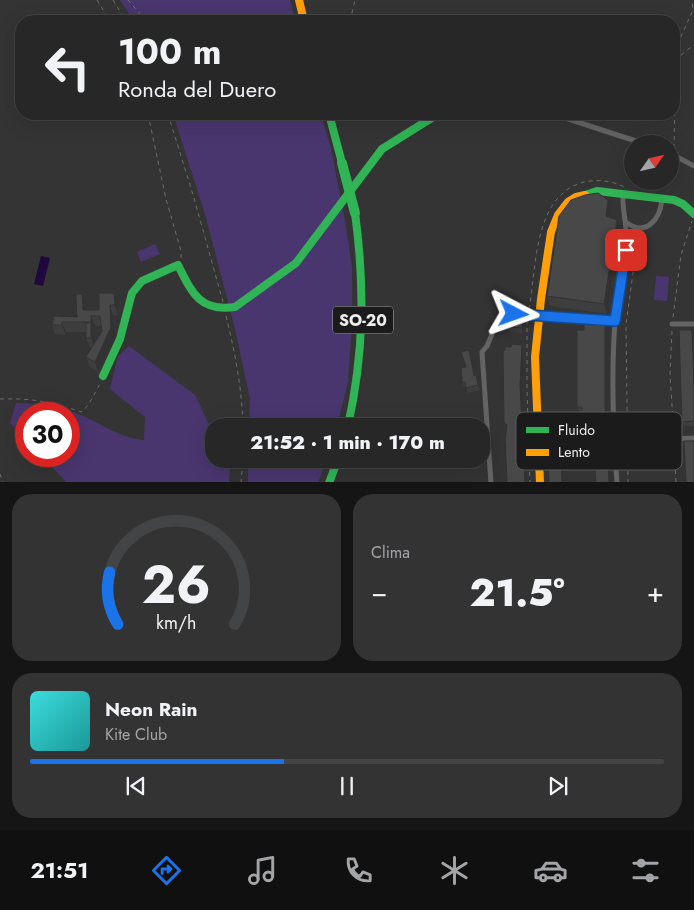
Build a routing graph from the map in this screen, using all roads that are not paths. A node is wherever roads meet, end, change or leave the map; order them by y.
1 (299, 0) edge
2 (303, 15) edge
3 (331, 120) edge
4 (428, 120) edge
5 (571, 120) edge
6 (624, 137) edge
7 (679, 158) edge
8 (694, 166) edge
9 (624, 191) junction
10 (662, 200) junction
11 (694, 214) edge
12 (627, 223) junction
13 (539, 315) junction
14 (596, 320) edge
15 (605, 320) edge
16 (615, 321) junction
17 (672, 324) road end
18 (694, 324) edge
19 (103, 376) road end
20 (540, 412) edge
21 (614, 412) edge
22 (350, 418) edge
23 (334, 468) edge
24 (329, 482) edge
25 (492, 482) edge

1 - 2 main road
3 - 22 main road, SO-20, bridge
4 - 19 main road
5 - 6 street
7 - 8 street
9 - 10 main road
9 - 12 street
9 - 13 main road
10 - 11 main road
10 - 12 street
12 - 16 street
13 - 14 street
13 - 20 main road
13 - 25 street
15 - 16 street
16 - 21 street
17 - 18 street
23 - 24 main road

